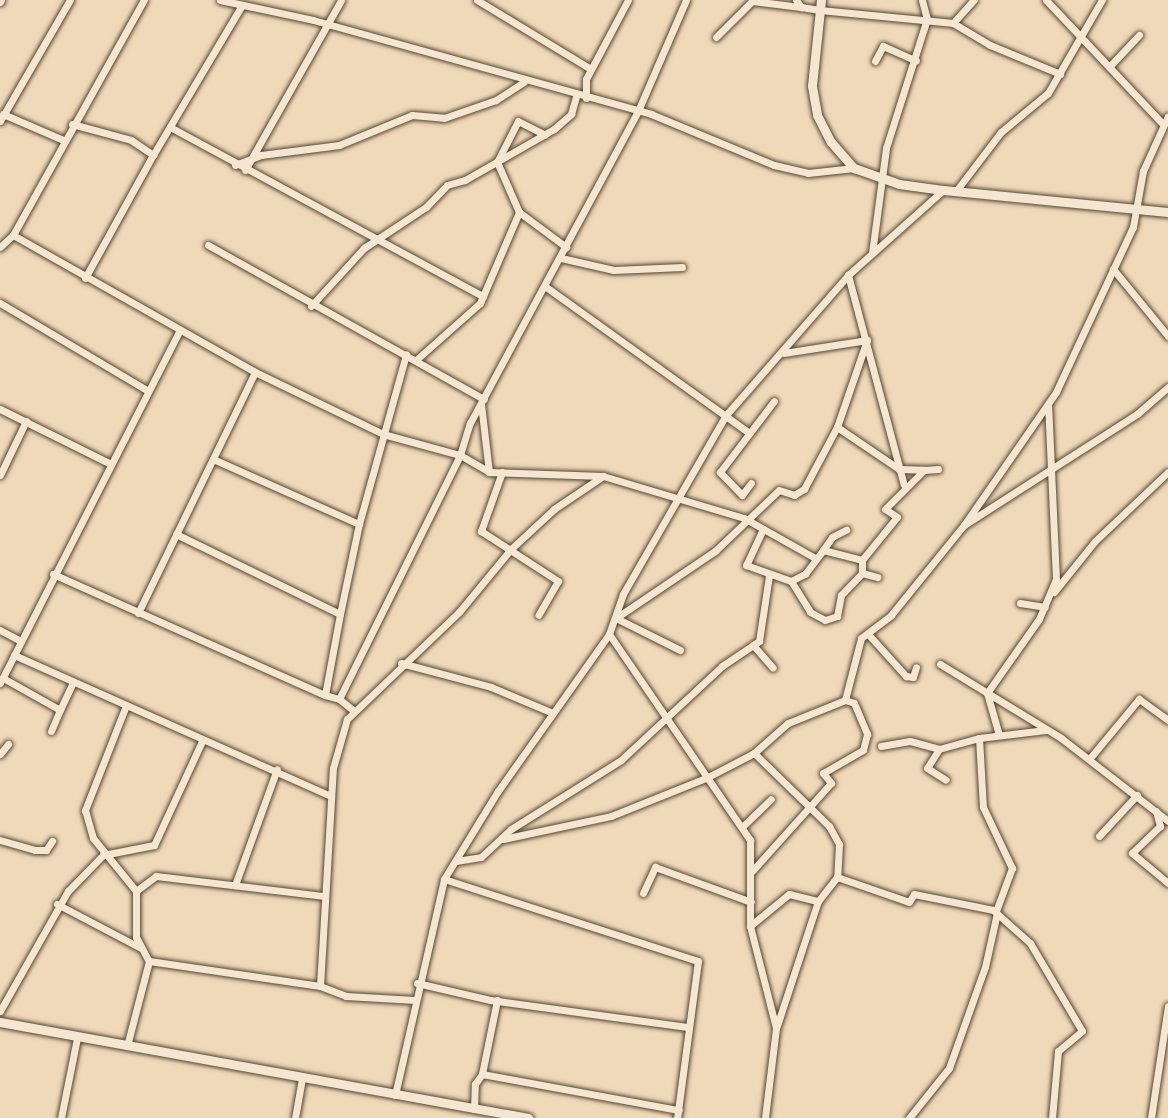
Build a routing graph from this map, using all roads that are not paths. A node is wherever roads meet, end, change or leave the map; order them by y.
1 (70, 0) edge
2 (144, 0) edge
3 (220, 0) edge
4 (341, 0) edge
5 (477, 0) edge
6 (628, 0) edge
7 (686, 0) edge
8 (795, 0) edge
9 (922, 0) edge
10 (974, 0) edge
11 (1046, 0) edge
12 (1102, 0) edge
13 (242, 5) junction
14 (820, 5) edge
15 (801, 8) junction
16 (927, 19) junction
17 (953, 23) junction
18 (326, 24) junction
19 (1139, 35) dead end
20 (716, 37) dead end
21 (1076, 37) junction
22 (875, 61) dead end
23 (916, 61) junction
24 (1109, 67) junction
25 (591, 69) junction
26 (1060, 74) junction
27 (524, 82) junction
28 (576, 96) junction
29 (586, 98) junction
30 (638, 111) junction
31 (1168, 116) edge
32 (2, 118) edge
33 (1162, 123) junction
34 (72, 124) junction
35 (170, 127) junction
36 (545, 135) junction
37 (63, 140) junction
38 (153, 155) junction
39 (252, 159) junction
40 (497, 162) junction
41 (236, 165) junction
42 (854, 168) junction
43 (245, 170) junction
44 (879, 178) junction
45 (943, 190) junction
46 (956, 190) junction
47 (1137, 209) junction
48 (519, 212) junction
49 (1168, 212) edge
50 (13, 235) junction
51 (376, 239) junction
52 (208, 245) dead end
53 (0, 247) edge
54 (566, 247) junction
55 (872, 254) junction
56 (561, 258) junction
57 (682, 267) dead end
58 (1113, 269) junction
59 (848, 275) junction
60 (85, 278) junction
61 (546, 286) junction
62 (483, 296) junction
63 (0, 303) edge
64 (311, 306) junction
65 (180, 332) junction
66 (1168, 336) edge
67 (867, 340) junction
68 (784, 353) junction
69 (406, 354) junction
70 (416, 360) junction
71 (255, 372) junction
72 (1168, 387) edge
73 (148, 391) junction
74 (774, 401) dead end
75 (483, 402) junction
76 (1048, 406) junction
77 (0, 409) edge
78 (725, 417) junction
79 (26, 422) junction
80 (837, 427) junction
81 (749, 433) junction
82 (383, 434) junction
83 (460, 455) junction
84 (213, 459) junction
85 (109, 463) junction
86 (899, 469) junction
87 (938, 469) dead end
88 (924, 470) junction
89 (1051, 470) junction
90 (489, 471) junction
91 (501, 472) junction
92 (1168, 472) edge
93 (0, 475) edge
94 (603, 476) junction
95 (751, 483) dead end
96 (904, 485) junction
97 (680, 499) junction
98 (744, 518) junction
99 (358, 524) junction
100 (964, 525) junction
101 (763, 529) junction
102 (846, 530) dead end
103 (176, 534) junction
104 (510, 550) junction
105 (823, 550) junction
106 (815, 558) junction
107 (862, 560) junction
108 (862, 573) junction
109 (53, 574) junction
110 (769, 576) junction
111 (877, 577) dead end
112 (791, 581) junction
113 (1048, 599) junction
114 (1020, 603) dead end
115 (1045, 608) junction
116 (138, 613) junction
117 (340, 614) junction
118 (538, 615) dead end
119 (616, 618) junction
120 (0, 630) edge
121 (609, 634) junction
122 (868, 634) junction
123 (19, 640) junction
124 (753, 645) junction
125 (680, 650) dead end
126 (14, 655) junction
127 (401, 663) junction
128 (940, 664) dead end
129 (916, 667) dead end
130 (773, 668) dead end
131 (1, 681) edge
132 (72, 684) junction
133 (987, 693) junction
134 (325, 695) junction
135 (339, 699) junction
136 (845, 700) junction
137 (124, 708) junction
138 (60, 710) junction
139 (354, 711) junction
140 (553, 713) junction
141 (668, 720) junction
142 (1168, 720) edge
143 (1046, 730) junction
144 (51, 731) dead end
145 (999, 735) junction
146 (979, 738) junction
147 (202, 741) junction
148 (8, 744) dead end
149 (881, 746) dead end
150 (939, 749) junction
151 (754, 753) junction
152 (0, 754) edge
153 (1090, 758) junction
154 (277, 769) junction
155 (706, 778) junction
156 (946, 780) dead end
157 (1137, 795) junction
158 (331, 796) junction
159 (771, 799) dead end
160 (811, 807) junction
161 (1156, 811) junction
162 (1168, 821) edge
163 (742, 826) junction
164 (1099, 836) dead end
165 (502, 839) junction
166 (0, 840) edge
167 (52, 841) dead end
168 (103, 855) junction
169 (456, 861) junction
170 (752, 871) junction
171 (837, 877) junction
172 (444, 879) junction
173 (1168, 883) edge
174 (235, 885) junction
175 (136, 891) junction
176 (643, 893) dead end
177 (323, 896) junction
178 (751, 902) junction
179 (818, 902) junction
180 (57, 904) junction
181 (996, 912) junction
182 (750, 926) junction
183 (139, 947) junction
184 (149, 962) junction
185 (417, 983) junction
186 (320, 986) junction
187 (416, 1000) junction
188 (497, 1000) junction
189 (1168, 1006) edge
190 (0, 1011) edge
191 (0, 1022) edge
192 (687, 1027) junction
193 (776, 1028) junction
194 (77, 1038) junction
195 (127, 1046) junction
196 (482, 1074) junction
197 (302, 1079) junction
198 (395, 1095) junction
199 (474, 1109) junction
200 (678, 1114) edge
201 (61, 1118) edge
202 (295, 1118) edge
203 (528, 1118) edge
204 (765, 1118) edge
205 (909, 1118) edge
206 (1052, 1118) edge
207 (1150, 1118) edge

1 - 32 street
2 - 34 street
3 - 13 street
4 - 18 street
5 - 25 street
6 - 25 street
7 - 30 street
8 - 15 street
9 - 16 street
10 - 17 street
11 - 21 street
12 - 21 street
13 - 18 street
13 - 35 street
14 - 15 street
14 - 16 street
14 - 42 street
15 - 20 street
16 - 17 street
16 - 23 street
17 - 26 street
18 - 27 street
18 - 39 street
19 - 24 street
21 - 24 street
21 - 26 street
22 - 23 street
23 - 44 street
24 - 33 street
25 - 29 street
26 - 46 street
27 - 28 street
27 - 39 street
28 - 29 street
28 - 36 street
29 - 30 street
30 - 42 street
30 - 54 street
31 - 33 street
32 - 37 street
33 - 47 street
34 - 37 street
34 - 38 street
35 - 38 street
35 - 41 street
36 - 40 street
36 - 40 street
37 - 50 street
38 - 60 street
39 - 41 street
39 - 43 street
40 - 48 street
40 - 51 street
41 - 43 street
42 - 44 street
43 - 51 street
44 - 45 street
44 - 55 street
45 - 46 street
45 - 55 street
46 - 47 street
47 - 49 street
47 - 58 street
48 - 54 street
48 - 62 street
50 - 53 street
50 - 60 street
51 - 62 street
51 - 64 street
52 - 64 street
54 - 56 street
55 - 59 street
56 - 57 street
56 - 61 street
58 - 66 street
58 - 76 street
59 - 67 street
59 - 68 street
60 - 65 street
61 - 75 street
61 - 78 street
62 - 70 street
63 - 73 street
64 - 69 street
65 - 71 street
65 - 73 street
67 - 68 street
67 - 80 street
67 - 86 street
68 - 78 street
69 - 70 street
69 - 82 street
70 - 75 street
71 - 82 street
71 - 84 street
72 - 89 street
73 - 85 street
74 - 81 street
75 - 83 street
75 - 90 street
76 - 89 street
76 - 100 street
77 - 79 street
78 - 81 street
78 - 97 street
79 - 85 street
79 - 93 street
80 - 86 street
80 - 98 street
81 - 95 street
82 - 83 street
82 - 99 street
83 - 90 street
83 - 135 street
84 - 99 street
84 - 103 street
85 - 109 street
86 - 88 street
86 - 96 street
87 - 88 street
88 - 96 street
89 - 100 street
89 - 113 street
90 - 91 street
91 - 94 street
91 - 104 street
92 - 113 street
94 - 97 street
94 - 104 street
96 - 107 street
97 - 98 street
97 - 119 street
98 - 101 street
98 - 119 street
99 - 117 street
100 - 122 street
101 - 106 street
101 - 110 street
102 - 105 street
103 - 116 street
103 - 117 street
104 - 118 street
104 - 127 street
105 - 106 street
105 - 107 street
106 - 112 street
107 - 108 street
108 - 111 street
108 - 112 street
109 - 116 street
109 - 123 street
110 - 112 street
110 - 124 street
113 - 115 street
114 - 115 street
115 - 133 street
116 - 134 street
117 - 134 street
119 - 121 street
119 - 125 street
120 - 123 street
121 - 140 street
121 - 141 street
122 - 129 street
122 - 136 street
123 - 126 street
124 - 130 street
124 - 141 street
126 - 131 street
126 - 132 street
127 - 139 street
127 - 140 street
128 - 133 street
131 - 138 street
132 - 137 street
132 - 138 street
133 - 143 street
133 - 145 street
134 - 135 street
135 - 139 street
136 - 151 street
136 - 160 street
137 - 147 street
137 - 168 street
138 - 144 street
139 - 158 street
140 - 169 street
141 - 155 street
141 - 165 street
142 - 153 street
143 - 145 street
143 - 153 street
145 - 146 street
146 - 150 street
146 - 181 street
147 - 154 street
147 - 168 street
148 - 152 street
149 - 150 street
150 - 156 street
151 - 155 street
151 - 160 street
153 - 157 street
154 - 158 street
154 - 174 street
155 - 163 street
155 - 165 street
157 - 161 street
157 - 164 street
158 - 177 street
159 - 163 street
160 - 170 street
160 - 171 street
161 - 162 street
161 - 173 street
163 - 170 street
165 - 169 street
166 - 167 street
168 - 175 street
168 - 180 street
169 - 172 street
170 - 178 street
171 - 179 street
171 - 181 street
172 - 185 street
172 - 192 street
174 - 175 street
174 - 177 street
175 - 183 street
176 - 178 street
177 - 186 street
178 - 182 street
179 - 182 street
179 - 193 street
180 - 183 street
180 - 190 street
181 - 205 street
181 - 206 street
182 - 193 street
183 - 184 street
184 - 186 street
184 - 195 street
185 - 187 street
185 - 188 street
186 - 187 street
187 - 198 street
188 - 192 street
188 - 196 street
189 - 207 street
191 - 194 street
192 - 200 street
193 - 204 street
194 - 195 street
194 - 201 street
195 - 197 street
196 - 199 street
196 - 200 street
197 - 198 street
197 - 202 street
198 - 199 street
199 - 203 street

